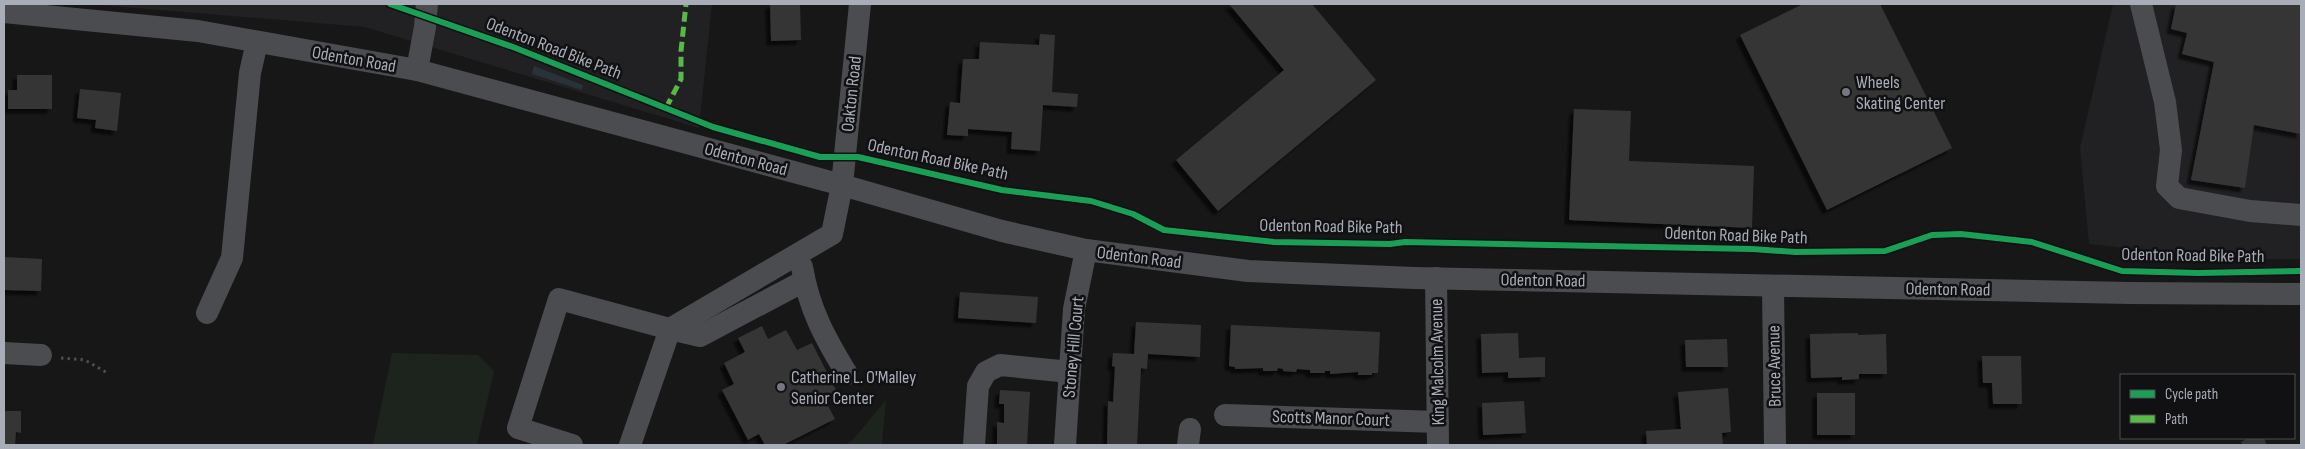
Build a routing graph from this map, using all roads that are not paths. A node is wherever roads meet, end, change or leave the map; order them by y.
1 (427, 4) edge
2 (860, 4) edge
3 (2141, 4) edge
4 (4, 12) edge
5 (257, 42) junction
6 (417, 70) junction
7 (842, 184) junction
8 (2301, 214) edge
9 (1086, 250) junction
10 (800, 254) junction
11 (1436, 278) junction
12 (804, 281) junction
13 (1773, 286) junction
14 (2301, 294) edge
15 (207, 313) dead end
16 (670, 329) junction
17 (4, 353) edge
18 (41, 356) road end
19 (1070, 372) junction
20 (847, 374) dead end
21 (1225, 415) dead end
22 (1438, 422) junction
23 (572, 445) edge
24 (630, 445) edge
25 (974, 445) edge
26 (1065, 445) edge
27 (1438, 445) edge
28 (1775, 445) edge

1 - 6 street
2 - 7 street, Oakton Road
3 - 8 street
4 - 5 street, Odenton Road
5 - 6 street, Odenton Road
5 - 15 street
6 - 7 street, Odenton Road
7 - 9 street, Odenton Road
7 - 10 street, Oakton Road
9 - 11 street, Odenton Road
9 - 19 street, Stoney Hill Court
10 - 12 street
10 - 16 street, Oakton Road
11 - 13 street, Odenton Road
11 - 22 street, King Malcolm Avenue
12 - 16 street
12 - 20 street
13 - 14 street, Odenton Road
13 - 28 street, Bruce Avenue
16 - 23 street
16 - 24 street
17 - 18 street
19 - 25 street
19 - 26 street, Stoney Hill Court
21 - 22 street, Scotts Manor Court
22 - 27 street, King Malcolm Avenue

